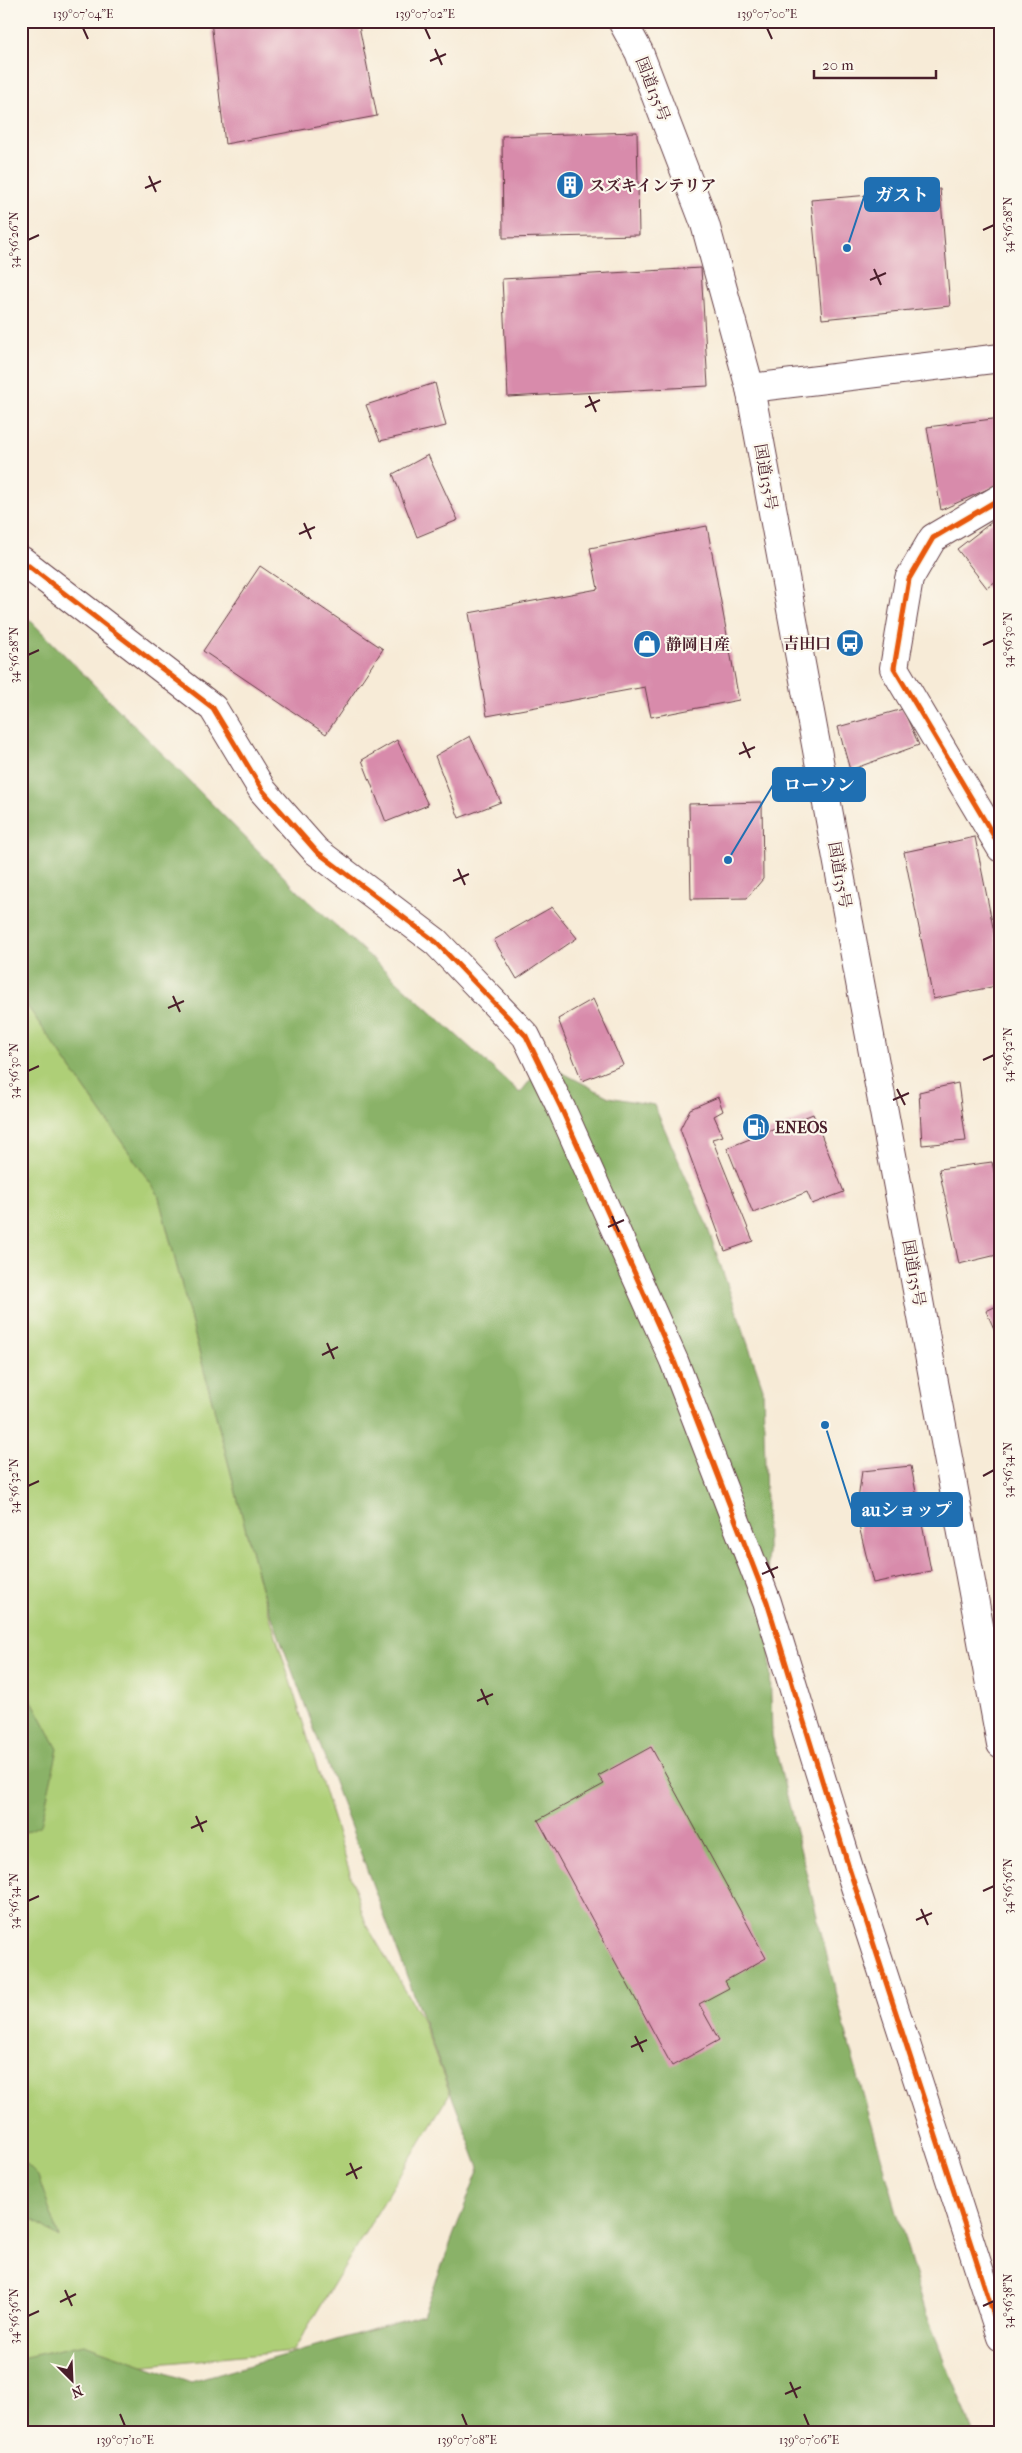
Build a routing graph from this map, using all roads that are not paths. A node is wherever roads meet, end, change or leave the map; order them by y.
1 (622, 21) edge
2 (1001, 358) edge
3 (750, 388) junction
4 (1001, 498) edge
5 (21, 560) edge
6 (1001, 848) edge
7 (992, 1654) edge
8 (1001, 1744) edge
9 (1001, 2337) edge

1 - 3 main road, 国道135号
2 - 3 main road
3 - 7 main road, 国道135号
4 - 6 main road
5 - 9 main road
7 - 8 main road, 国道135号

